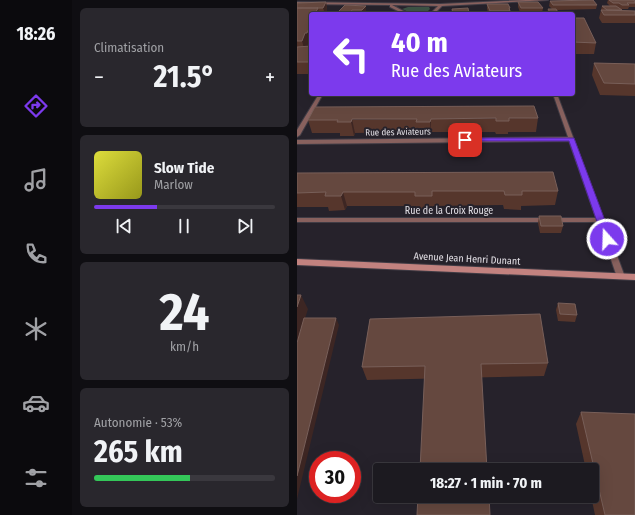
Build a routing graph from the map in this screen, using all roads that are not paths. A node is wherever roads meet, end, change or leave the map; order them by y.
1 (330, 0) edge
2 (545, 0) edge
3 (457, 2) edge
4 (297, 3) edge
5 (325, 4) junction
6 (440, 4) junction
7 (388, 5) junction
8 (403, 12) edge
9 (434, 12) edge
10 (320, 96) edge
11 (556, 96) edge
12 (297, 136) edge
13 (571, 139) junction
14 (297, 142) edge
15 (297, 220) edge
16 (601, 220) junction
17 (297, 262) edge
18 (621, 277) junction
19 (635, 277) edge

1 - 5 street
2 - 3 street
3 - 6 street
4 - 5 street
5 - 7 street
6 - 7 street
6 - 9 street
7 - 8 street
10 - 12 street
11 - 13 street
13 - 14 street, Rue des Aviateurs
13 - 16 street
15 - 16 street, Rue de la Croix Rouge
16 - 18 street
17 - 18 street, Avenue Jean Henri Dunant
18 - 19 street, Avenue Jean Henri Dunant

